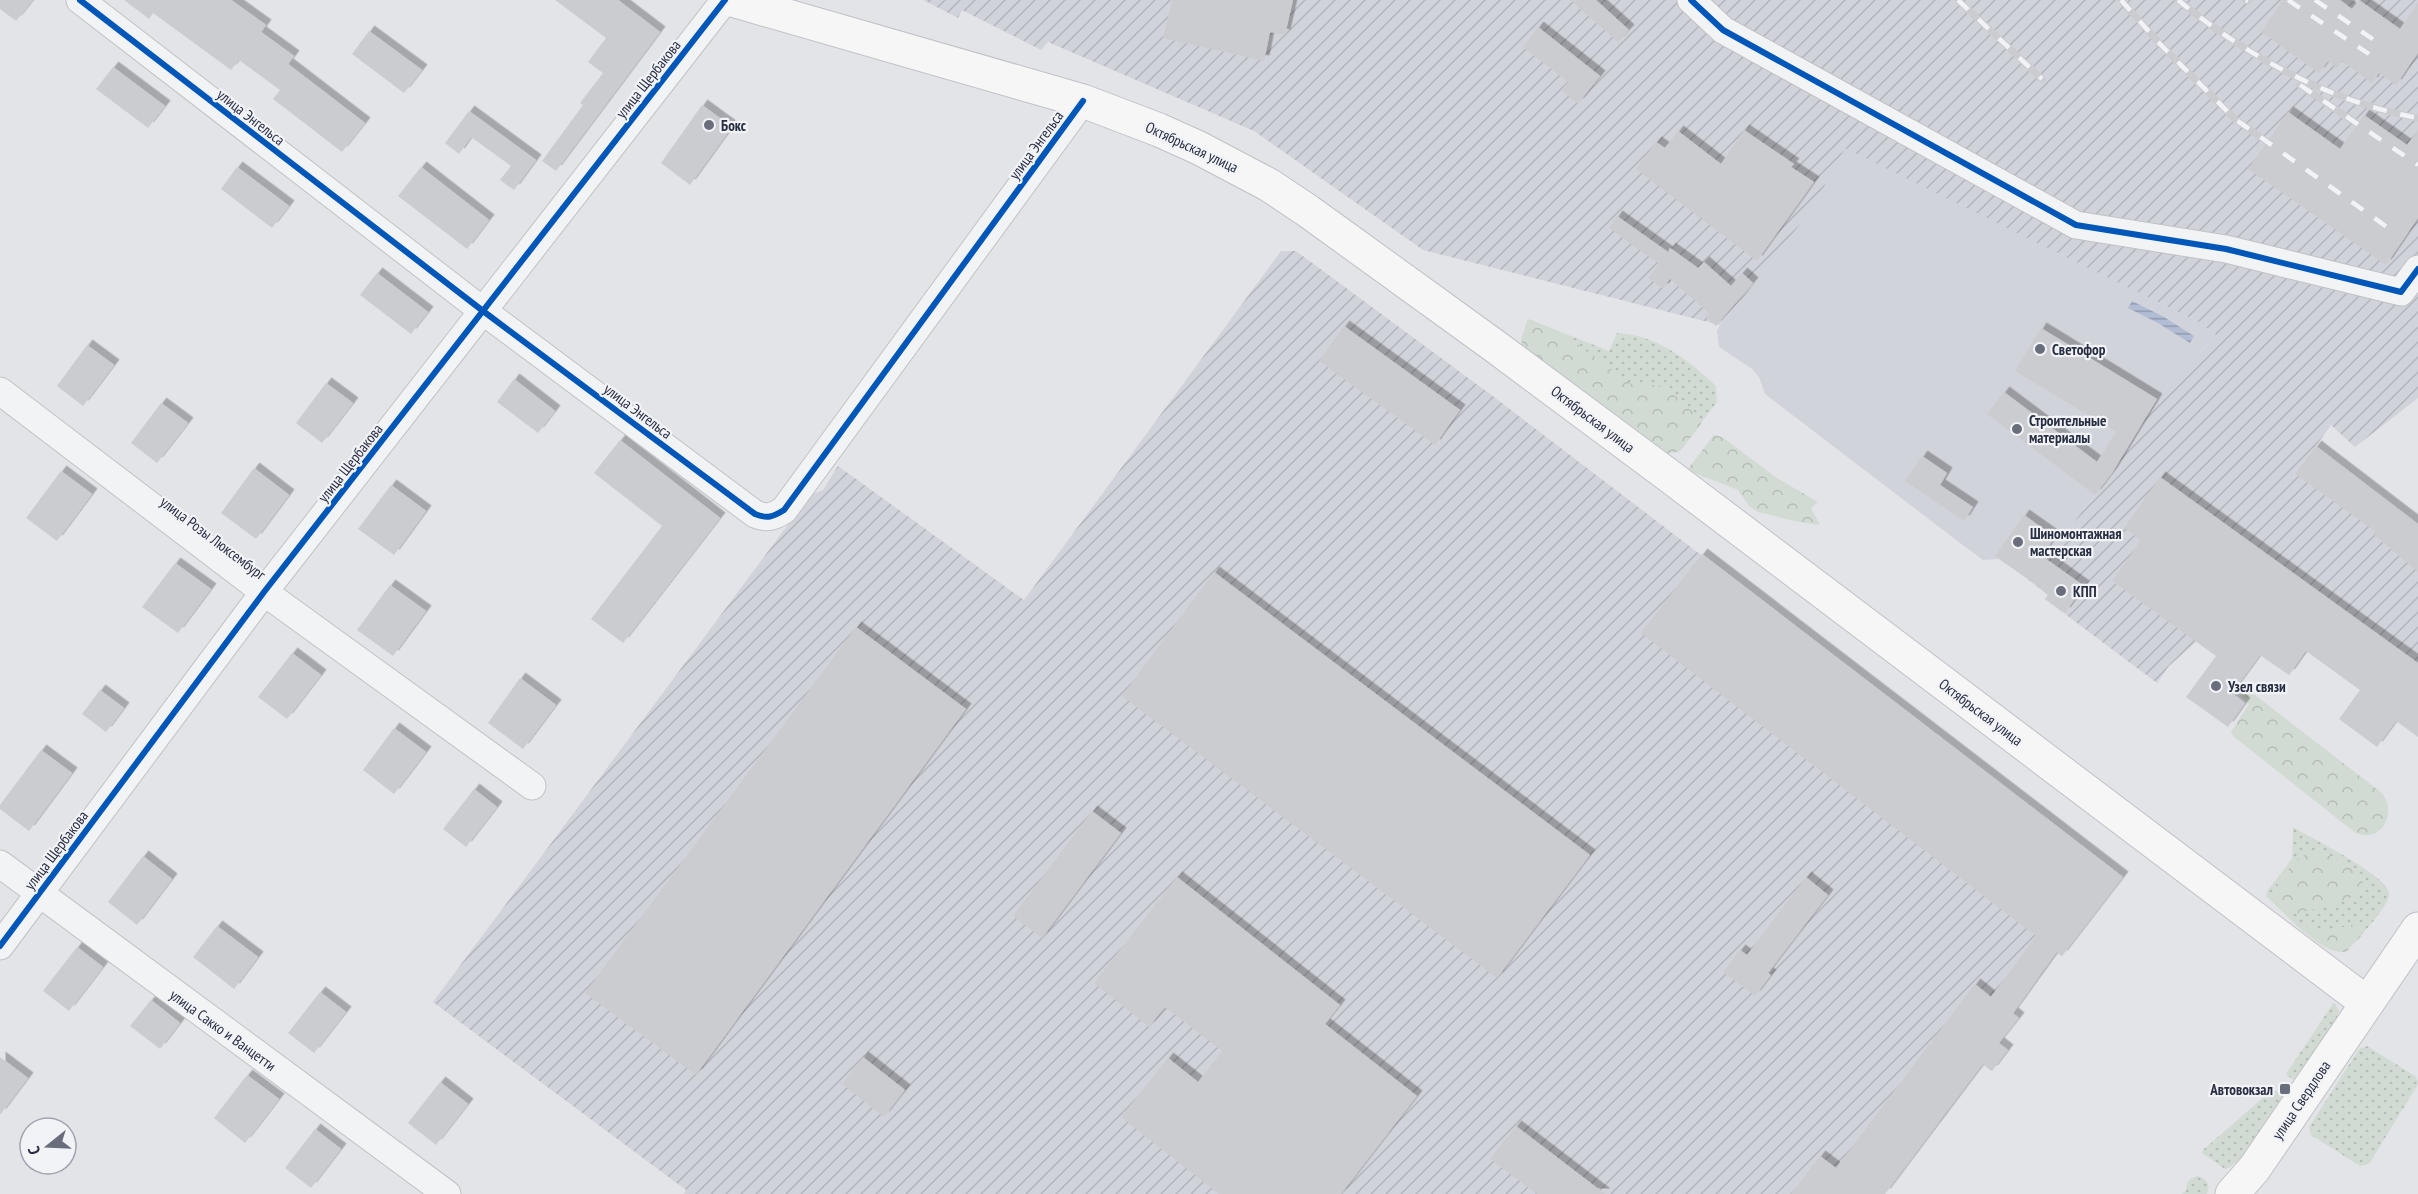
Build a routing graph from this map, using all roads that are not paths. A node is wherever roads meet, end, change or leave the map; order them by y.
1 (80, 0) edge
2 (725, 0) edge
3 (732, 0) edge
4 (1691, 0) edge
5 (1083, 101) junction
6 (2418, 269) edge
7 (483, 311) junction
8 (0, 391) edge
9 (264, 592) junction
10 (532, 786) dead end
11 (0, 864) edge
12 (38, 894) junction
13 (2418, 929) edge
14 (0, 946) edge
15 (2367, 1003) junction
16 (447, 1194) edge
17 (2232, 1194) edge

1 - 7 street, улица Энгельса
2 - 7 street, улица Щербакова
3 - 5 main road, Октябрьская улица
4 - 6 street
5 - 7 street, улица Энгельса
5 - 15 main road, Октябрьская улица
7 - 9 street, улица Щербакова
8 - 9 street, улица Розы Люксембург
9 - 10 street, улица Розы Люксембург
9 - 12 street, улица Щербакова
11 - 12 street, улица Сакко и Ванцетти
12 - 14 street, улица Щербакова
12 - 16 street, улица Сакко и Ванцетти
13 - 15 main road, улица Свердлова
15 - 17 main road, улица Свердлова

